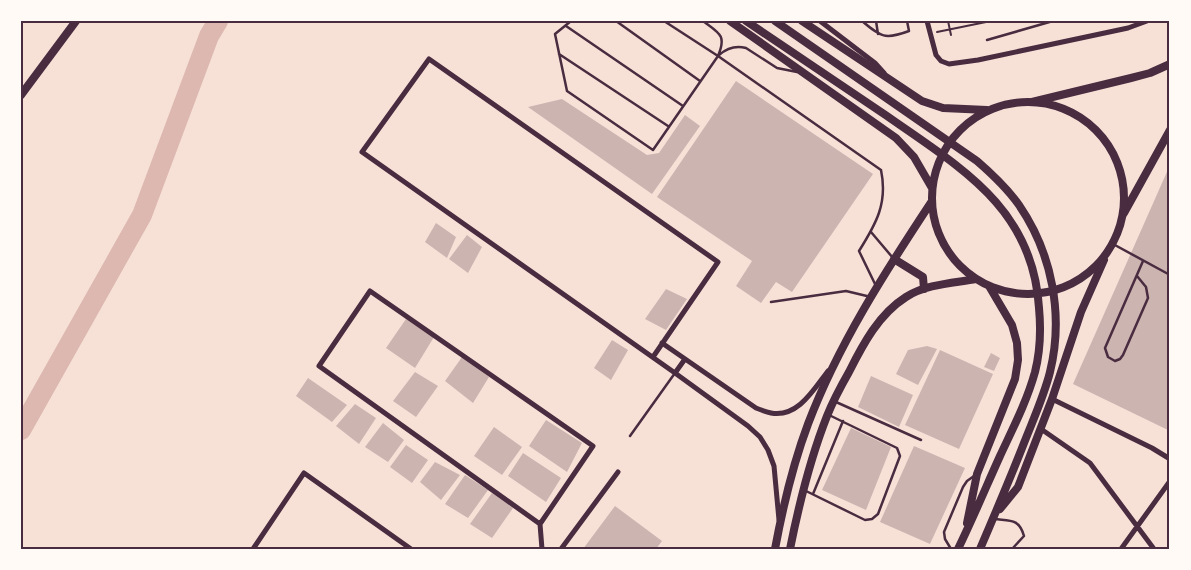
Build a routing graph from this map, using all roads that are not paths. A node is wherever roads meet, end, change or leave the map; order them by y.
1 (76, 21) edge
2 (571, 21) edge
3 (616, 21) edge
4 (664, 21) edge
5 (703, 21) edge
6 (730, 21) edge
7 (746, 21) edge
8 (774, 21) edge
9 (802, 21) edge
10 (820, 21) edge
11 (862, 21) edge
12 (876, 21) edge
13 (907, 21) edge
14 (927, 21) edge
15 (1053, 21) edge
16 (1147, 21) edge
17 (566, 26) junction
18 (878, 35) junction
19 (987, 40) dead end
20 (559, 54) junction
21 (718, 56) junction
22 (1170, 64) edge
23 (806, 73) junction
24 (700, 81) junction
25 (893, 83) junction
26 (21, 95) edge
27 (1032, 102) junction
28 (684, 106) junction
29 (989, 110) junction
30 (669, 127) junction
31 (1170, 130) edge
32 (932, 188) junction
33 (932, 201) junction
34 (1124, 213) junction
35 (871, 232) junction
36 (1113, 244) junction
37 (1107, 254) junction
38 (894, 259) junction
39 (1144, 260) junction
40 (1170, 275) edge
41 (1137, 276) junction
42 (976, 279) junction
43 (989, 286) junction
44 (877, 287) junction
45 (924, 289) junction
46 (871, 297) junction
47 (771, 302) dead end
48 (662, 343) junction
49 (653, 357) junction
50 (685, 359) junction
51 (836, 361) junction
52 (675, 373) junction
53 (1052, 399) junction
54 (834, 401) junction
55 (827, 414) junction
56 (843, 421) junction
57 (1041, 429) junction
58 (630, 436) dead end
59 (921, 440) dead end
60 (1170, 459) edge
61 (618, 472) dead end
62 (977, 474) junction
63 (1170, 481) edge
64 (803, 489) junction
65 (813, 494) junction
66 (993, 518) junction
67 (540, 524) junction
68 (780, 526) junction
69 (1137, 528) junction
70 (963, 538) junction
71 (254, 548) edge
72 (411, 549) edge
73 (542, 549) edge
74 (561, 549) edge
75 (775, 549) edge
76 (790, 549) edge
77 (951, 549) edge
78 (958, 549) edge
79 (980, 549) edge
80 (1012, 549) edge
81 (1121, 549) edge
82 (1154, 549) edge

1 - 26 main road
2 - 17 lane
3 - 24 lane
4 - 21 lane
5 - 21 lane
6 - 23 main road
7 - 70 main road
8 - 66 main road
9 - 25 main road
10 - 25 street
11 - 18 lane
12 - 18 lane
13 - 18 lane
14 - 16 street
15 - 19 lane
17 - 20 lane
17 - 28 lane
20 - 30 lane
20 - 30 lane
21 - 23 lane
21 - 24 lane
21 - 35 lane
22 - 27 main road
23 - 32 main road
24 - 28 lane
25 - 29 main road
27 - 29 main road
27 - 34 main road
28 - 30 lane
29 - 32 main road
31 - 34 main road
32 - 33 main road
33 - 38 main road
33 - 42 main road
34 - 36 main road
35 - 38 lane
35 - 44 lane
36 - 37 main road
36 - 39 lane
37 - 43 main road
37 - 53 main road
38 - 44 main road
38 - 45 main road
39 - 40 lane
39 - 41 lane
41 - 41 lane
42 - 43 main road
42 - 45 main road
43 - 62 main road
44 - 46 main road
45 - 54 main road
46 - 47 lane
46 - 51 main road
48 - 49 street
48 - 49 street
48 - 50 street
49 - 52 street
50 - 51 street
50 - 52 street
51 - 68 main road
52 - 58 lane
52 - 68 street
53 - 57 main road
53 - 60 street
54 - 55 main road
54 - 59 lane
55 - 56 lane
55 - 64 main road
56 - 65 lane
56 - 65 lane
57 - 66 main road
57 - 69 street
61 - 74 street
62 - 70 main road
62 - 77 lane
63 - 69 street
64 - 65 lane
64 - 76 main road
66 - 79 main road
66 - 80 lane
67 - 67 street
67 - 73 street
68 - 75 main road
69 - 81 street
69 - 82 street
70 - 78 main road
71 - 72 street

